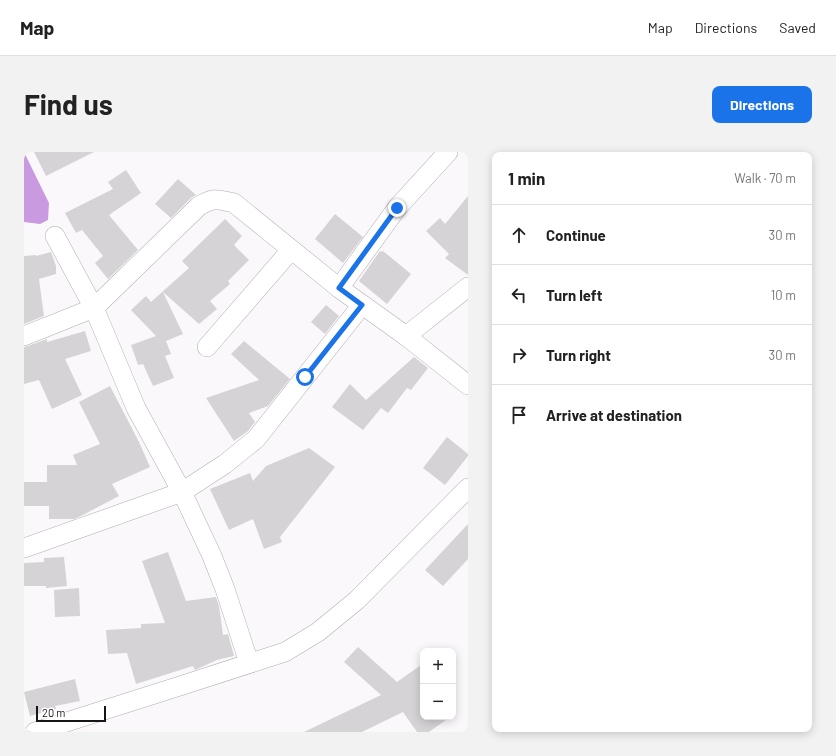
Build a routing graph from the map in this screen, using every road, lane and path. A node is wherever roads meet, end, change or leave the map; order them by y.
1 (448, 152) edge
2 (55, 236) dead end
3 (291, 250) junction
4 (468, 287) edge
5 (339, 288) junction
6 (362, 305) junction
7 (94, 308) junction
8 (24, 336) edge
9 (406, 336) junction
10 (207, 347) dead end
11 (468, 385) edge
12 (468, 488) edge
13 (182, 492) junction
14 (24, 548) edge
15 (249, 663) junction
16 (35, 732) edge

1 - 5 street
2 - 7 street
3 - 5 street
3 - 7 street
3 - 10 street
4 - 9 street
5 - 6 street
6 - 9 street
6 - 13 street
7 - 8 street
7 - 13 street
9 - 11 street
12 - 15 street
13 - 14 street
13 - 15 street
15 - 16 street

